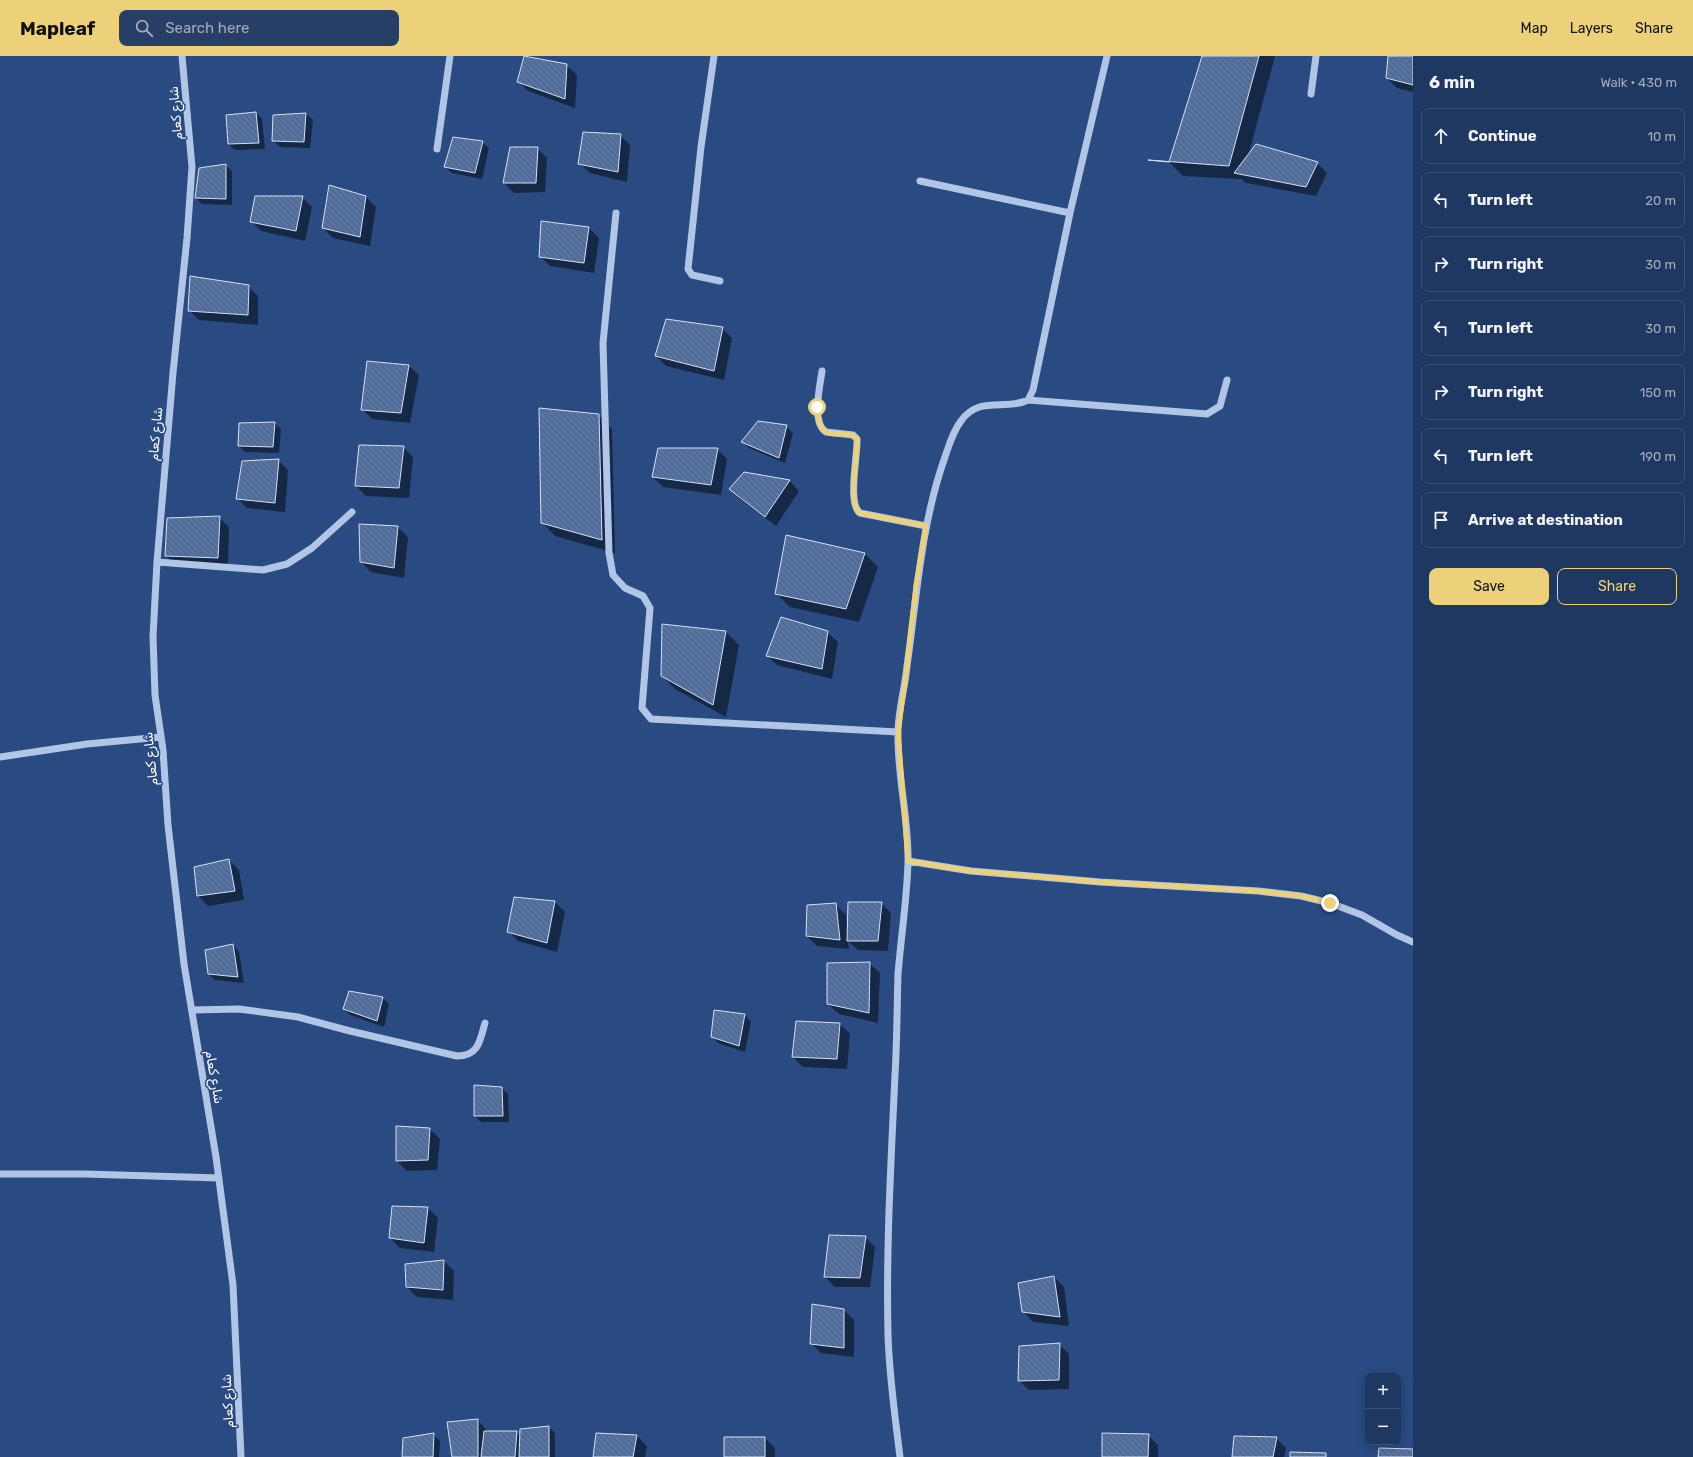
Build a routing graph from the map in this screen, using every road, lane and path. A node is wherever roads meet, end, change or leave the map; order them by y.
1 (182, 56) edge
2 (450, 56) edge
3 (714, 56) edge
4 (1106, 56) edge
5 (1316, 56) edge
6 (1311, 94) dead end
7 (436, 149) dead end
8 (920, 181) dead end
9 (616, 212) dead end
10 (1070, 213) junction
11 (720, 281) dead end
12 (822, 371) dead end
13 (1226, 380) dead end
14 (1028, 400) junction
15 (352, 512) dead end
16 (926, 526) junction
17 (157, 562) junction
18 (898, 732) junction
19 (161, 737) junction
20 (0, 757) edge
21 (908, 861) junction
22 (1413, 942) edge
23 (192, 1010) junction
24 (485, 1023) dead end
25 (0, 1174) edge
26 (219, 1178) junction
27 (241, 1457) edge
28 (900, 1457) edge

1 - 17 street, شارع كعام
2 - 7 street
3 - 11 street
4 - 10 street
5 - 6 street
8 - 10 street
9 - 18 street
10 - 14 street
12 - 16 street
13 - 14 street
14 - 16 street
15 - 17 street
16 - 18 street
17 - 19 street, شارع كعام
18 - 21 street
19 - 20 street
19 - 23 street, شارع كعام
21 - 22 street
21 - 28 street
23 - 24 street
23 - 26 street, شارع كعام
25 - 26 street
26 - 27 street, شارع كعام

